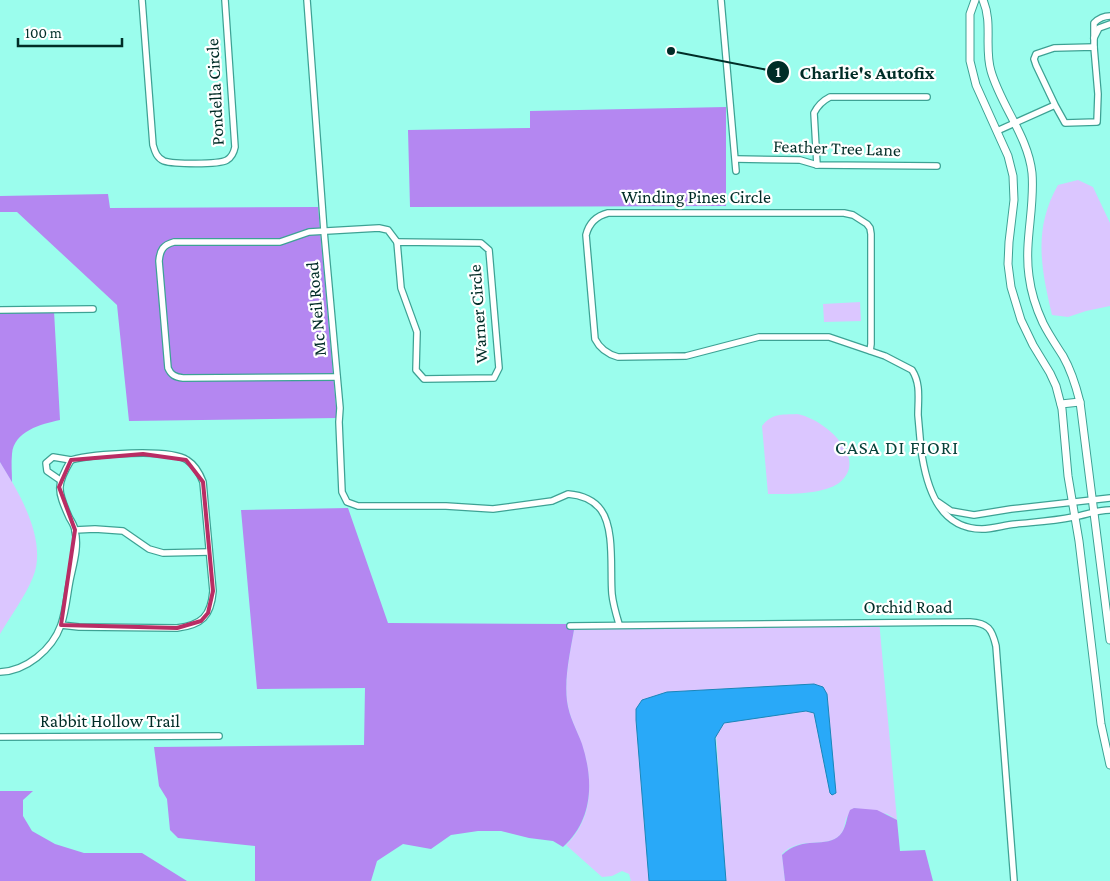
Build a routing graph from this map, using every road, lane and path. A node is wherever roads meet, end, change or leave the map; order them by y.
1 (142, 0) edge
2 (225, 0) edge
3 (307, 0) edge
4 (721, 0) edge
5 (975, 0) edge
6 (984, 0) edge
7 (1110, 16) edge
8 (1110, 24) edge
9 (1094, 44) junction
10 (928, 97) dead end
11 (1055, 105) junction
12 (1015, 124) junction
13 (997, 132) junction
14 (736, 159) junction
15 (817, 165) junction
16 (936, 166) dead end
17 (736, 171) dead end
18 (324, 232) junction
19 (398, 242) junction
20 (93, 309) dead end
21 (0, 310) edge
22 (870, 351) junction
23 (337, 377) junction
24 (1080, 402) junction
25 (1061, 404) junction
26 (71, 460) junction
27 (60, 480) junction
28 (933, 497) junction
29 (1110, 498) edge
30 (1092, 501) junction
31 (1072, 502) junction
32 (1110, 510) edge
33 (1094, 511) junction
34 (1074, 517) junction
35 (76, 530) junction
36 (209, 552) junction
37 (619, 624) junction
38 (61, 625) junction
39 (570, 626) dead end
40 (1110, 640) edge
41 (0, 672) edge
42 (219, 736) dead end
43 (0, 737) edge
44 (1110, 765) edge
45 (1014, 881) edge

1 - 2 street, Pondella Circle
3 - 18 street, Mc Neil Road
4 - 14 street
5 - 13 street
6 - 12 street
7 - 9 street
8 - 9 street
9 - 11 street
9 - 11 street
10 - 15 street
11 - 12 street
12 - 13 street
12 - 24 street
13 - 25 street
14 - 15 street, Feather Tree Lane
14 - 17 street
15 - 16 street, Feather Tree Lane
18 - 19 street
18 - 23 street, Mc Neil Road
18 - 23 street
19 - 19 street, Warner Circle
20 - 21 street
22 - 22 street, Winding Pines Circle
22 - 28 street, Winding Pines Circle
23 - 37 street, Mc Neil Road
24 - 25 street
24 - 30 street
25 - 31 street
26 - 27 street
26 - 27 street
26 - 36 street
27 - 35 street
28 - 31 street
28 - 34 street, Winding Pines Circle
29 - 30 street
30 - 31 street
30 - 33 street
31 - 34 street
32 - 33 street, Winding Pines Circle
33 - 34 street, Winding Pines Circle
33 - 40 street
34 - 44 street
35 - 36 street
35 - 38 street
36 - 38 street
37 - 39 street, Orchid Road
37 - 45 street, Orchid Road
38 - 41 street
42 - 43 street, Rabbit Hollow Trail

